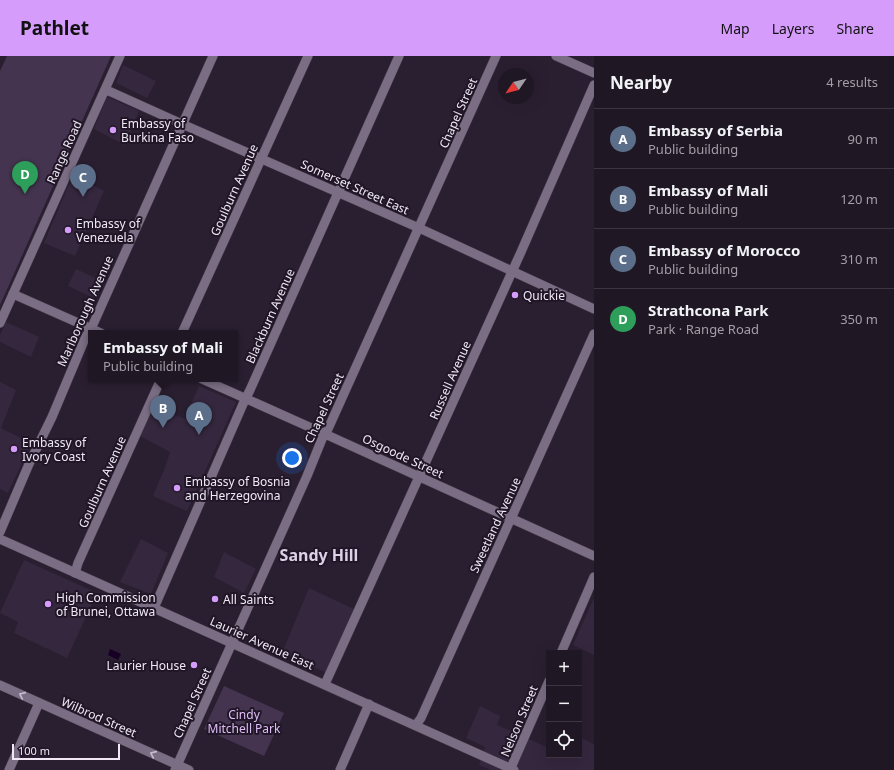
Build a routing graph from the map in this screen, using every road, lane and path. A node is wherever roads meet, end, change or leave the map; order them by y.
1 (120, 56) edge
2 (213, 56) edge
3 (308, 56) edge
4 (399, 56) edge
5 (496, 56) edge
6 (556, 56) edge
7 (594, 73) edge
8 (594, 86) edge
9 (105, 90) junction
10 (182, 124) junction
11 (261, 159) junction
12 (338, 193) junction
13 (419, 228) junction
14 (512, 272) junction
15 (13, 294) junction
16 (594, 309) edge
17 (0, 323) edge
18 (91, 328) junction
19 (95, 330) edge
20 (183, 330) edge
21 (88, 333) edge
22 (594, 334) edge
23 (160, 382) edge
24 (208, 382) edge
25 (245, 399) junction
26 (325, 434) junction
27 (419, 477) junction
28 (511, 518) junction
29 (0, 532) edge
30 (0, 539) edge
31 (594, 556) edge
32 (75, 572) junction
33 (594, 578) edge
34 (154, 608) junction
35 (232, 642) junction
36 (562, 650) edge
37 (325, 684) junction
38 (0, 685) edge
39 (547, 686) edge
40 (39, 703) junction
41 (369, 704) junction
42 (416, 725) junction
43 (176, 767) edge
44 (8, 770) edge
45 (189, 770) edge
46 (340, 770) edge
47 (512, 770) edge

1 - 9 street, Range Road
2 - 10 street, Marlborough Avenue
3 - 11 street, Goulburn Avenue
4 - 12 street, Blackburn Avenue
5 - 13 street, Chapel Street
6 - 7 street
8 - 14 street, Russell Avenue
9 - 10 street, Somerset Street East
9 - 15 street, Range Road
10 - 11 street, Somerset Street East
10 - 18 street, Marlborough Avenue
11 - 12 street, Somerset Street East
11 - 20 street, Goulburn Avenue
12 - 13 street, Somerset Street East
12 - 25 street, Blackburn Avenue
13 - 14 street, Somerset Street East
13 - 26 street, Chapel Street
14 - 16 street, Somerset Street East
14 - 27 street, Russell Avenue
15 - 17 street, Range Road
15 - 18 street
18 - 19 street
21 - 29 street, Marlborough Avenue
22 - 28 street, Sweetland Avenue
23 - 32 street, Goulburn Avenue
24 - 25 street, Osgoode Street
25 - 26 street, Osgoode Street
25 - 34 street, Blackburn Avenue
26 - 27 street, Osgoode Street
26 - 35 street, Chapel Street
27 - 28 street, Osgoode Street
27 - 37 street, Russell Avenue
28 - 31 street, Osgoode Street
28 - 42 street, Sweetland Avenue
30 - 32 street, Laurier Avenue East
32 - 34 street, Laurier Avenue East
33 - 36 street
34 - 35 street, Laurier Avenue East
35 - 37 street, Laurier Avenue East
35 - 43 street, Chapel Street
37 - 41 street, Laurier Avenue East
40 -> 38 street, Wilbrod Street
39 - 47 street, Nelson Street
43 -> 40 street, Wilbrod Street
40 - 44 street
41 - 42 street, Laurier Avenue East
41 - 46 street
42 - 47 street, Laurier Avenue East
43 - 45 street, Wilbrod Street

